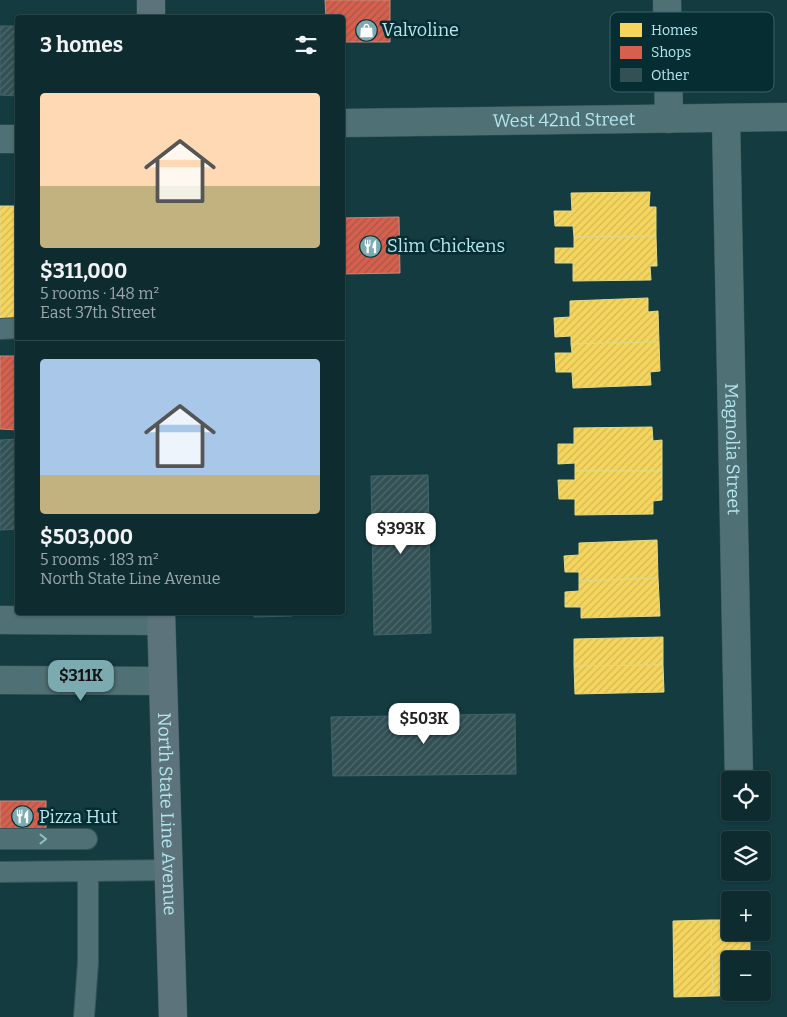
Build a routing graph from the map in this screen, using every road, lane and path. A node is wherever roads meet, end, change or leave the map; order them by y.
1 (151, 0) edge
2 (151, 15) edge
3 (669, 92) edge
4 (787, 117) edge
5 (726, 118) junction
6 (669, 119) junction
7 (345, 123) edge
8 (0, 139) edge
9 (15, 139) edge
10 (15, 328) edge
11 (0, 329) edge
12 (161, 617) edge
13 (0, 620) edge
14 (0, 680) edge
15 (162, 681) junction
16 (739, 771) edge
17 (0, 839) edge
18 (87, 839) dead end
19 (169, 870) junction
20 (88, 871) junction
21 (0, 872) edge
22 (84, 1017) edge
23 (173, 1017) edge

1 - 2 main road
3 - 6 street
4 - 5 street, West 42nd Street
5 - 6 street, West 42nd Street
5 - 16 street, Magnolia Street
6 - 7 street, West 42nd Street
8 - 9 street
10 - 11 lane
12 - 13 street
12 - 15 main road, North State Line Avenue
14 - 15 street
15 - 19 main road, North State Line Avenue
17 -> 18 lane
19 - 20 lane
19 - 23 main road, North State Line Avenue
20 - 21 lane
20 - 22 lane

